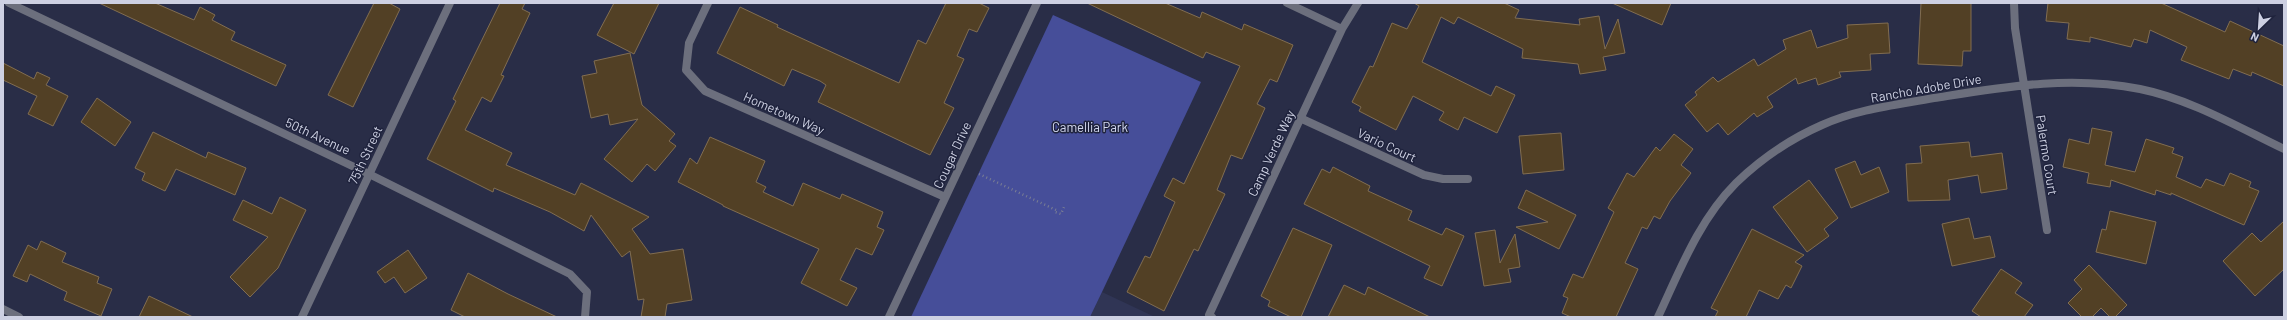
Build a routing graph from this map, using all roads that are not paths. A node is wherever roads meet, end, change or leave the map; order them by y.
1 (9, 3) edge
2 (450, 3) edge
3 (708, 3) edge
4 (1037, 3) edge
5 (1287, 3) edge
6 (1358, 3) edge
7 (2014, 3) edge
8 (1342, 29) junction
9 (2023, 84) junction
10 (1300, 118) junction
11 (2284, 149) edge
12 (370, 174) junction
13 (1468, 179) dead end
14 (945, 198) junction
15 (2047, 230) dead end
16 (3, 309) edge
17 (1210, 316) edge
18 (19, 317) edge
19 (302, 317) edge
20 (585, 317) edge
21 (888, 317) edge
22 (1658, 317) edge

1 - 12 street, 50th Avenue
2 - 12 street, 75th Street
3 - 14 street, Hometown Way
4 - 14 street, Cougar Drive
5 - 8 street
6 - 8 street, Camp Verde Way
7 - 9 street, Palermo Court
8 - 10 street, Camp Verde Way
9 - 11 street, Rancho Adobe Drive
9 - 15 street, Palermo Court
9 - 22 street, Rancho Adobe Drive
10 - 13 street, Vario Court
10 - 17 street, Camp Verde Way
12 - 19 street, 75th Street
12 - 20 street, 50th Avenue
14 - 21 street, Cougar Drive
16 - 18 street

